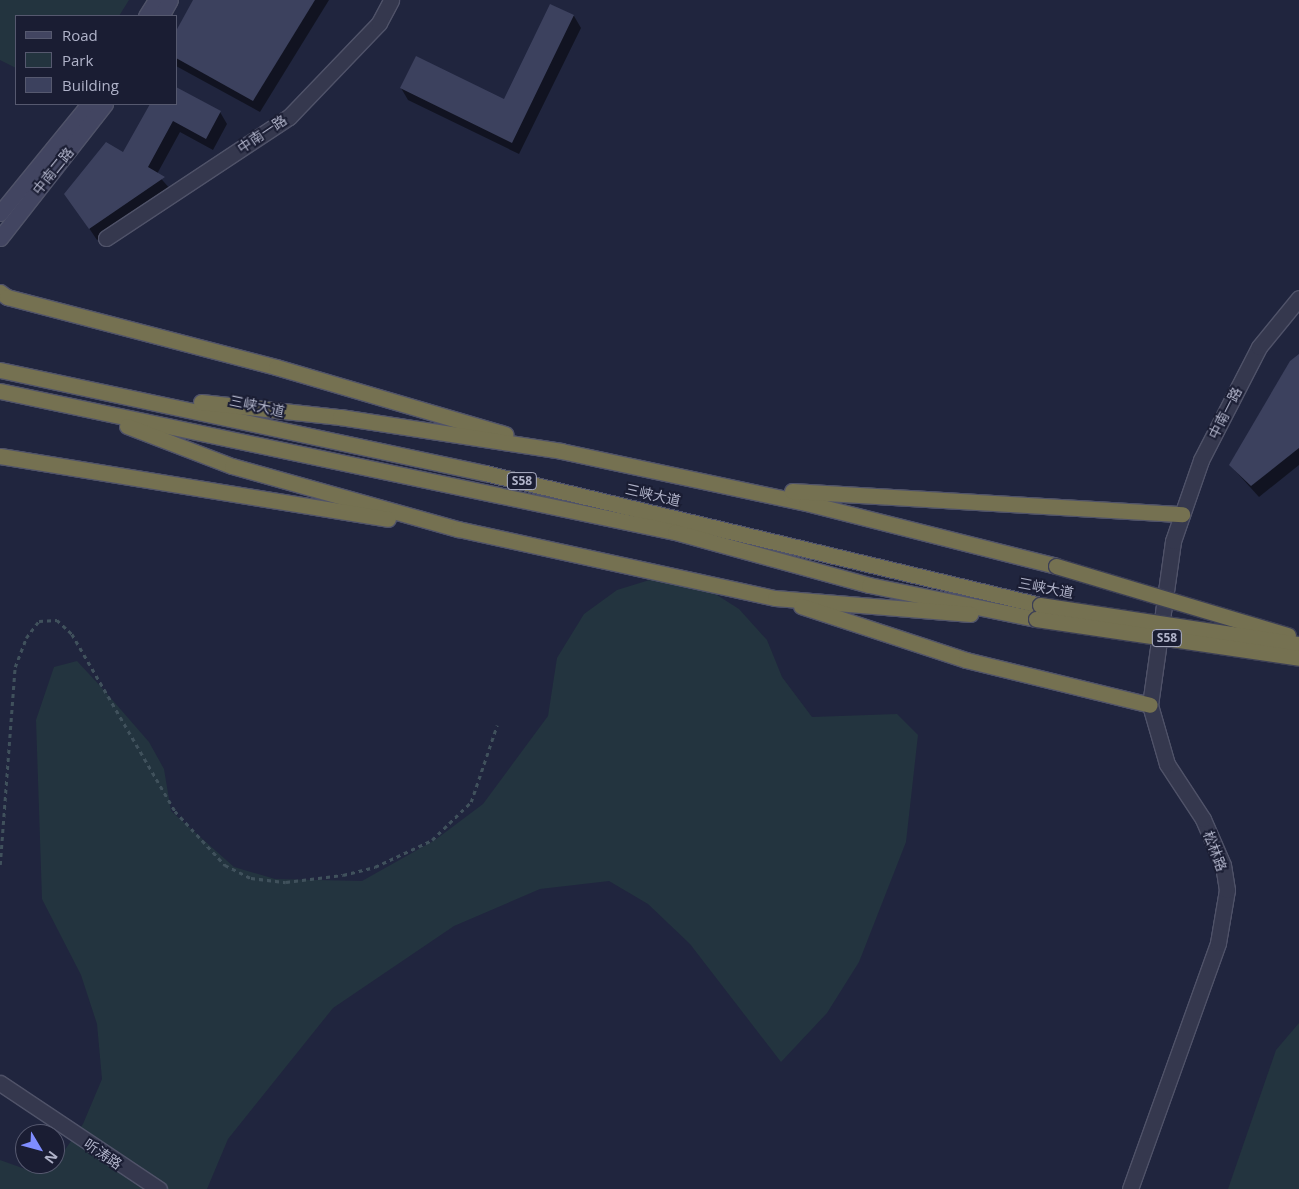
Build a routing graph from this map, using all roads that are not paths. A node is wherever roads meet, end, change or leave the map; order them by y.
1 (156, 0) edge
2 (170, 0) edge
3 (391, 0) edge
4 (147, 15) edge
5 (162, 15) edge
6 (87, 105) edge
7 (104, 105) edge
8 (0, 213) edge
9 (0, 238) edge
10 (106, 238) dead end
11 (2, 297) edge
12 (1299, 298) edge
13 (0, 370) edge
14 (0, 391) edge
15 (105, 391) junction
16 (84, 410) junction
17 (561, 451) junction
18 (0, 456) edge
19 (731, 487) junction
20 (1182, 514) junction
21 (458, 530) junction
22 (1172, 541) joint
23 (776, 598) junction
24 (1038, 612) junction
25 (1299, 638) edge
26 (1299, 644) edge
27 (1299, 658) edge
28 (1150, 705) junction
29 (0, 1083) edge
30 (159, 1189) edge
31 (1130, 1189) edge

1 - 4 main road
2 - 5 main road
3 - 10 street, 中南一路
6 - 8 main road, 中南二路
7 - 9 main road, 中南二路
11 - 17 highway
12 - 20 street, 中南一路
13 - 15 highway, 三峡大道 / S58
14 - 16 highway, 三峡大道 / S58
15 - 17 highway
15 - 24 highway, 三峡大道 / S58
16 - 21 highway
16 - 24 highway, 三峡大道 / S58
17 - 19 highway
18 - 21 highway
19 - 20 highway
19 - 25 highway, bridge
20 - 22 street, 中南一路
21 - 23 highway
22 - 28 street, 松林路
23 - 24 highway
23 - 28 highway
24 - 26 highway, 三峡大道 / S58, bridge
24 - 27 highway, 三峡大道 / S58, bridge
28 - 31 street, 松林路
29 - 30 street, 听涛路

